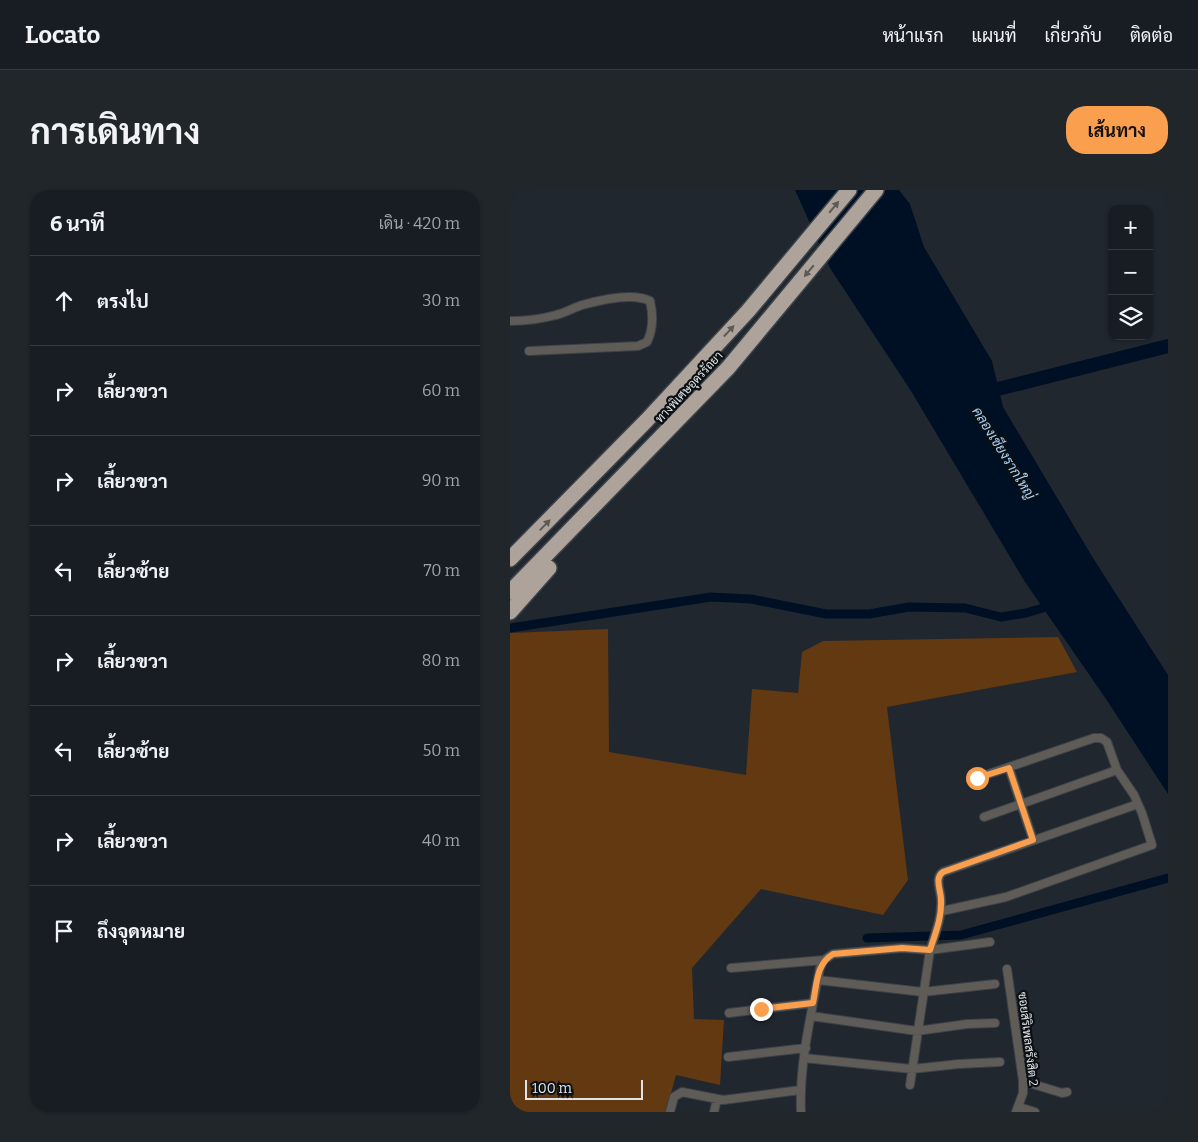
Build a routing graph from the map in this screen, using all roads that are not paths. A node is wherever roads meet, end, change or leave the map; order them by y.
1 (849, 190) edge
2 (876, 190) edge
3 (510, 321) edge
4 (529, 351) dead end
5 (728, 368) junction
6 (510, 559) edge
7 (510, 592) edge
8 (510, 612) edge
9 (1009, 768) junction
10 (1117, 770) junction
11 (977, 778) dead end
12 (1020, 803) junction
13 (1138, 804) junction
14 (984, 817) dead end
15 (1033, 840) junction
16 (942, 911) junction
17 (990, 942) dead end
18 (930, 950) junction
19 (824, 960) junction
20 (731, 968) dead end
21 (1007, 969) dead end
22 (818, 980) junction
23 (995, 984) dead end
24 (923, 992) junction
25 (813, 1003) junction
26 (729, 1013) dead end
27 (811, 1016) junction
28 (995, 1023) dead end
29 (917, 1031) junction
30 (806, 1048) junction
31 (728, 1057) dead end
32 (804, 1058) junction
33 (1000, 1062) dead end
34 (912, 1069) junction
35 (1023, 1080) junction
36 (910, 1085) dead end
37 (800, 1090) junction
38 (1067, 1092) dead end
39 (717, 1100) junction
40 (1017, 1109) edge
41 (670, 1112) edge
42 (714, 1112) edge
43 (802, 1112) edge
44 (1035, 1112) edge

6 -> 1 highway, ทางพิเศษอุดรรัถยา
2 -> 5 highway, ทางพิเศษอุดรรัถยา
3 - 4 street
5 - 7 highway, ทางพิเศษอุดรรัถยา
5 - 8 highway
9 - 10 street
9 - 11 street
9 - 12 street
10 - 12 street
10 - 13 street
12 - 14 street
12 - 15 street
13 - 15 street
13 - 16 street
15 - 16 street
16 - 18 street
17 - 18 street
18 - 19 street
18 - 24 street
19 - 20 street
19 - 22 street
21 - 35 street, ซอยสิริเพลสรังสิต 2
22 - 24 street
22 - 25 street
23 - 24 street
24 - 29 street
25 - 26 street
25 - 27 street
27 - 29 street
27 - 30 street
28 - 29 street
29 - 34 street
30 - 31 street
30 - 32 street
32 - 34 street
32 - 37 street
33 - 34 street
34 - 36 street
35 - 38 street
35 - 40 street, ซอยสิริเพลสรังสิต 2
37 - 39 street
37 - 43 street
39 - 41 street
39 - 42 street
40 - 44 street

